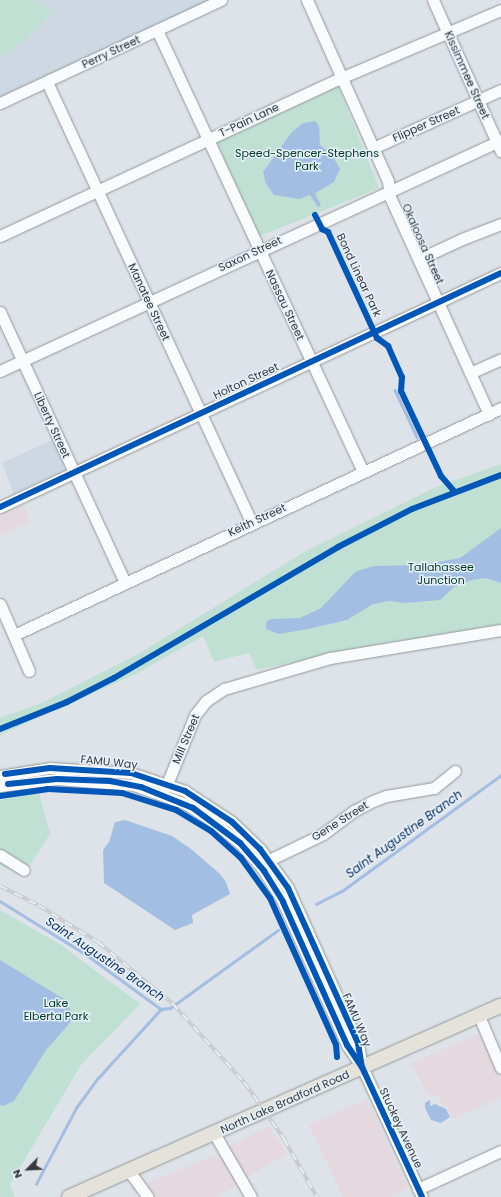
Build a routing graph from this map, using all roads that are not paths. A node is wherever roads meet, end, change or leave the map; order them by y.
1 (221, 0) edge
2 (307, 0) edge
3 (433, 0) edge
4 (501, 10) edge
5 (157, 30) junction
6 (448, 33) junction
7 (342, 79) junction
8 (47, 82) junction
9 (501, 90) edge
10 (478, 100) junction
11 (0, 103) edge
12 (209, 139) junction
13 (500, 144) edge
14 (373, 148) junction
15 (98, 191) junction
16 (389, 191) junction
17 (501, 224) edge
18 (0, 236) edge
19 (260, 250) junction
20 (419, 260) junction
21 (501, 273) edge
22 (149, 301) junction
23 (438, 302) junction
24 (0, 312) edge
25 (501, 359) edge
26 (23, 361) junction
27 (311, 361) junction
28 (0, 371) edge
29 (470, 373) junction
30 (501, 408) edge
31 (201, 413) junction
32 (489, 414) junction
33 (74, 472) junction
34 (362, 472) junction
35 (0, 506) edge
36 (252, 523) junction
37 (125, 582) junction
38 (0, 604) edge
39 (501, 630) edge
40 (14, 635) junction
41 (29, 671) dead end
42 (455, 771) dead end
43 (0, 776) edge
44 (0, 786) edge
45 (165, 789) junction
46 (0, 855) edge
47 (269, 860) junction
48 (24, 870) dead end
49 (501, 1006) edge
50 (479, 1016) junction
51 (362, 1067) junction
52 (501, 1068) edge
53 (214, 1133) junction
54 (501, 1151) edge
55 (130, 1171) junction
56 (420, 1193) edge
57 (69, 1197) edge
58 (148, 1197) edge
59 (251, 1197) edge

1 - 5 street, Perry Street
2 - 7 street, Okaloosa Street
3 - 6 street, Kissimmee Street
4 - 6 street, T-Pain Lane
5 - 8 street, Perry Street
5 - 12 street, Nassau Street
6 - 7 street, T-Pain Lane
6 - 10 street, Kissimmee Street
7 - 12 street, T-Pain Lane
7 - 14 street, Okaloosa Street
8 - 11 street, Perry Street
8 - 15 street, Manatee Street
9 - 10 street, Flipper Street
10 - 13 street, Kissimmee Street
10 - 14 street, Flipper Street
12 - 15 street, T-Pain Lane
12 - 19 street, Nassau Street
13 - 16 street, Saxon Street
14 - 16 street, Okaloosa Street
15 - 18 street, T-Pain Lane
15 - 22 street, Manatee Street
16 - 19 street, Saxon Street
16 - 20 street, Okaloosa Street
17 - 20 street
19 - 22 street, Saxon Street
19 - 27 street, Nassau Street
20 - 23 street, Okaloosa Street
21 - 23 street, Holton Street
22 - 26 street, Saxon Street
22 - 31 street, Manatee Street
23 - 27 street, Holton Street
23 - 29 street, Okaloosa Street
24 - 26 street, Liberty Street
25 - 29 street
26 - 28 street, Saxon Street
26 - 33 street, Liberty Street
27 - 31 street, Holton Street
27 - 34 street, Nassau Street
29 - 32 street, Okaloosa Street
30 - 32 street, Keith Street
31 - 33 street, Holton Street
31 - 36 street, Manatee Street
32 - 34 street, Keith Street
33 - 35 street, Holton Street
33 - 37 street, Liberty Street
34 - 36 street, Keith Street
36 - 37 street, Keith Street
37 - 40 street, Keith Street
38 - 40 street
39 - 45 street, Mill Street
40 - 41 street
42 - 47 street, Gene Street
43 - 45 street, FAMU Way
44 - 45 street, FAMU Way
45 - 47 street, FAMU Way
45 - 51 street, FAMU Way
46 - 48 street
47 - 51 street, FAMU Way
49 - 50 main road, North Lake Bradford Road
50 - 51 main road, North Lake Bradford Road
50 - 52 street
51 - 53 main road, North Lake Bradford Road
51 - 56 street, Stuckey Avenue
53 - 55 main road, North Lake Bradford Road
53 - 59 street
54 - 56 street
55 - 57 main road, North Lake Bradford Road
55 - 58 street

